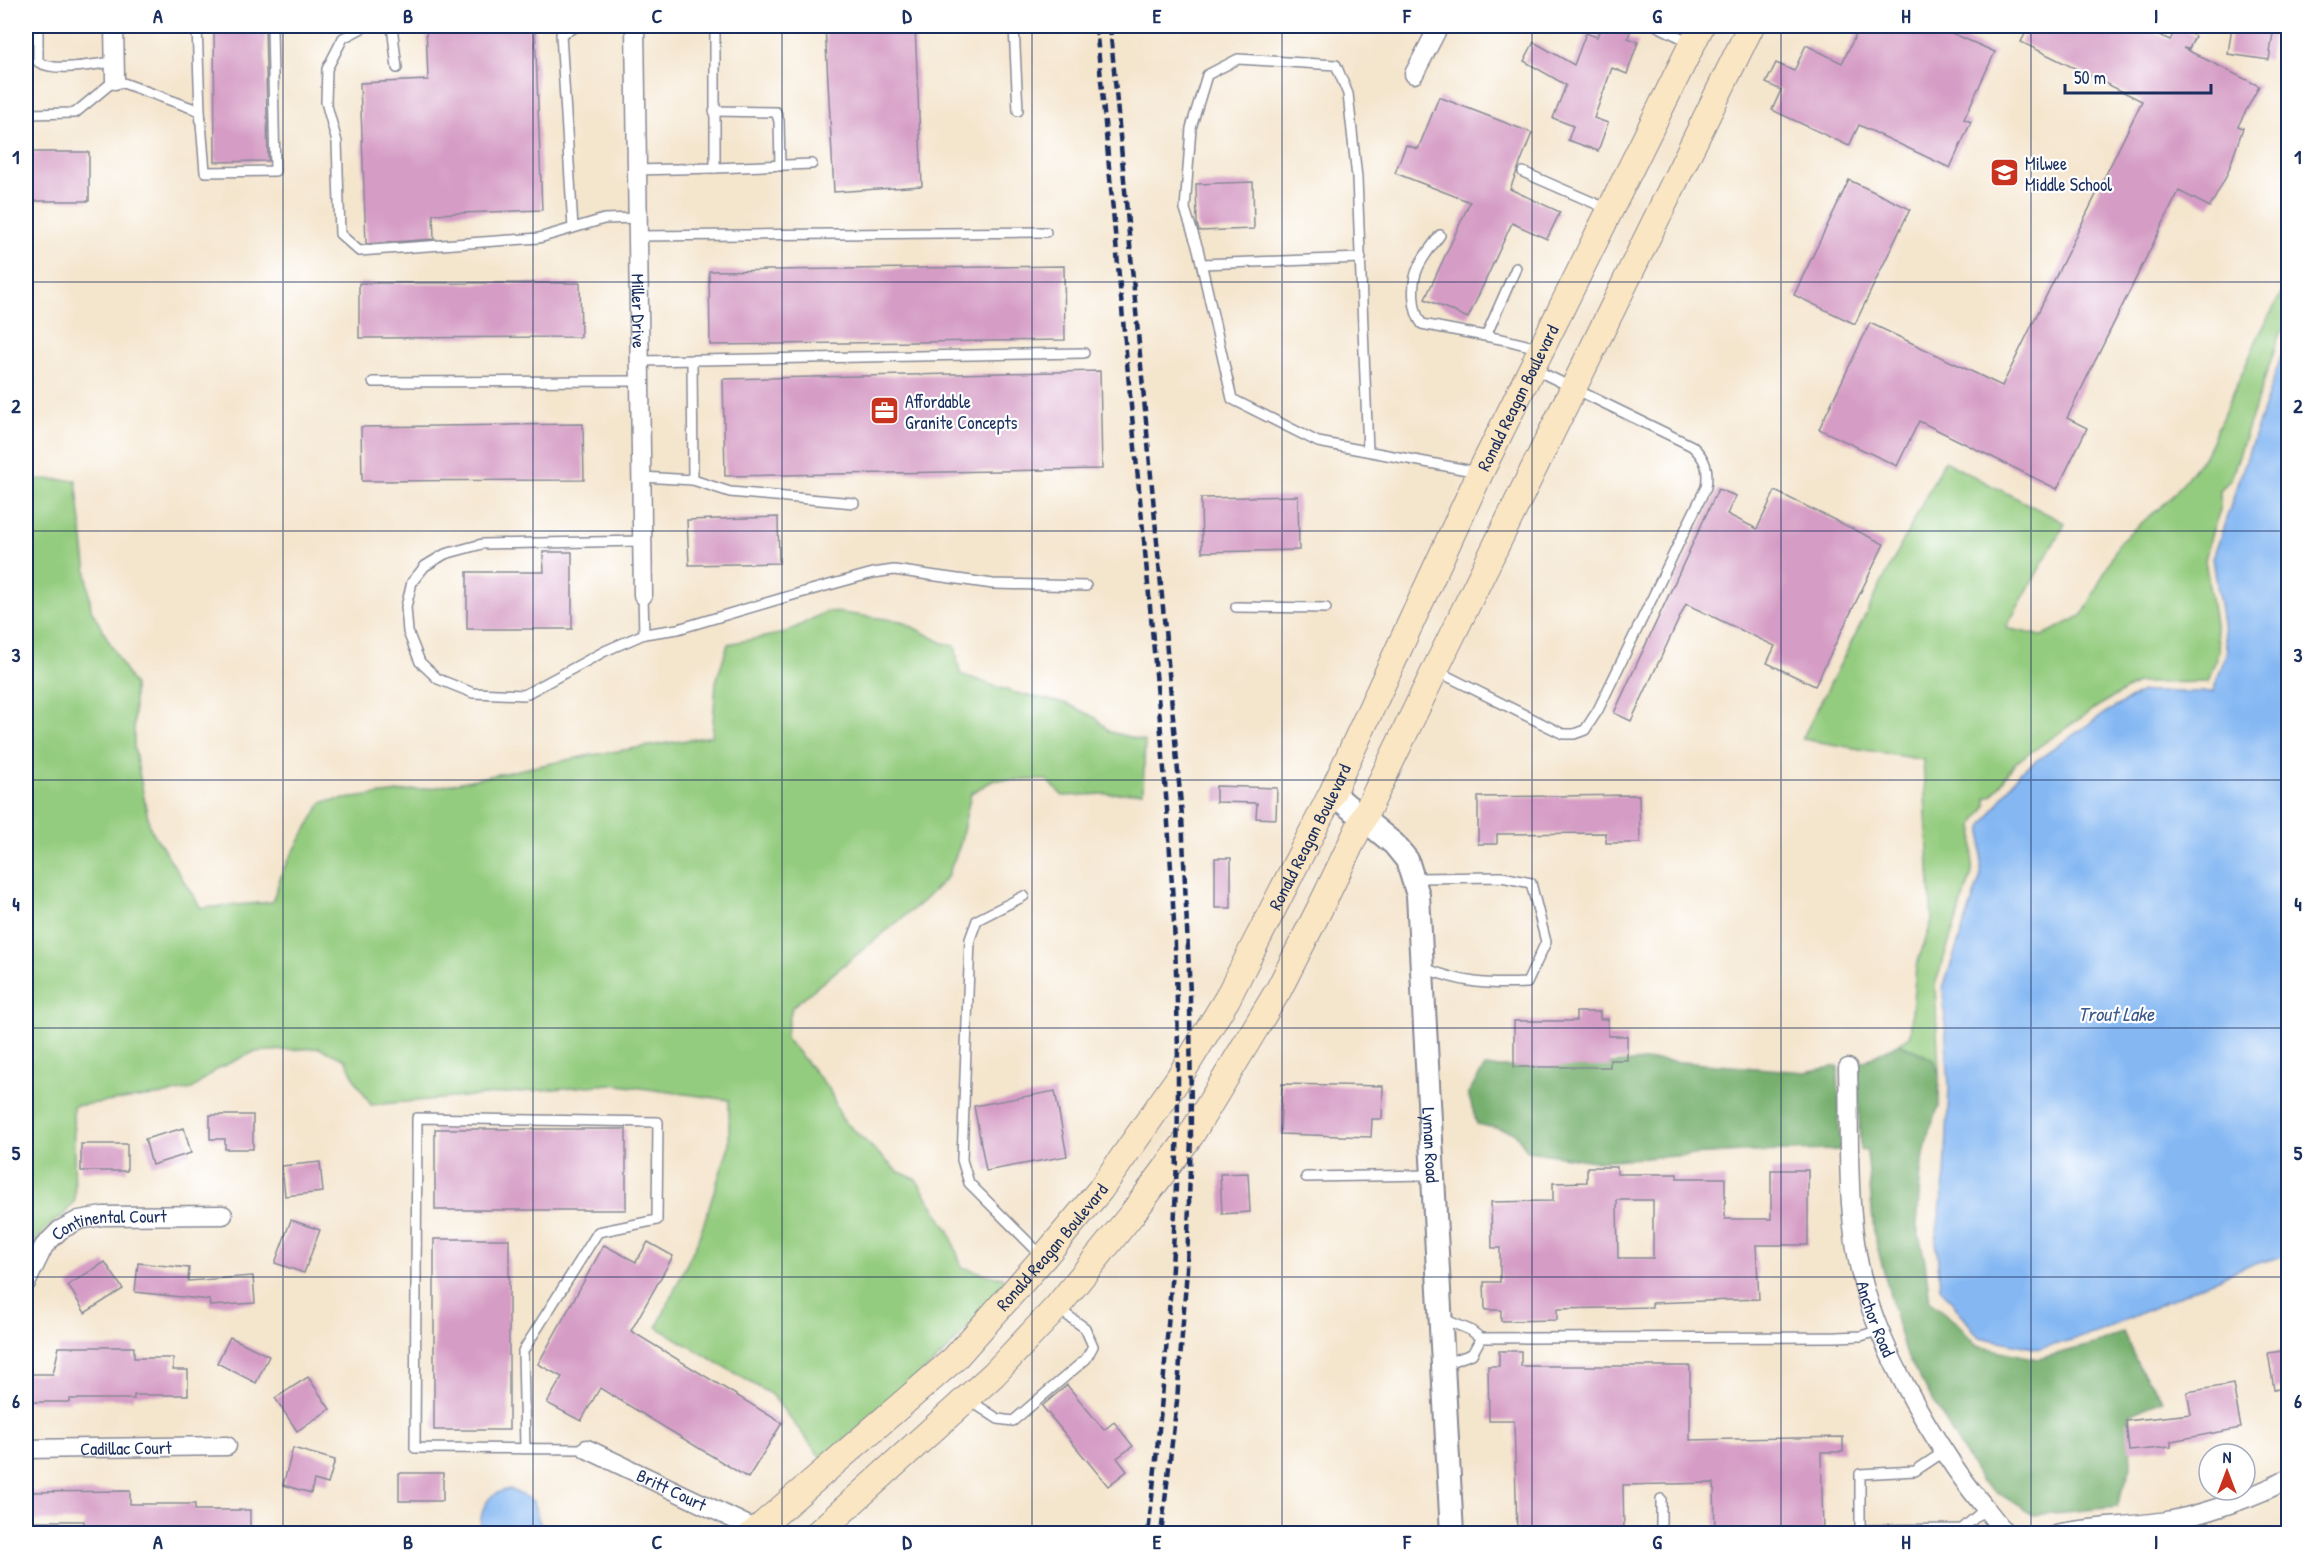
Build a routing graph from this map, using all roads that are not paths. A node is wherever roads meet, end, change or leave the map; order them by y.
1 (38, 26) edge
2 (114, 26) edge
3 (197, 26) edge
4 (272, 26) edge
5 (366, 26) edge
6 (392, 26) edge
7 (578, 26) edge
8 (635, 26) edge
9 (715, 26) edge
10 (1014, 26) edge
11 (1439, 26) edge
12 (1657, 26) edge
13 (1751, 26) edge
14 (1696, 34) edge
15 (114, 62) junction
16 (397, 68) dead end
17 (1414, 74) dead end
18 (115, 80) junction
19 (200, 111) junction
20 (714, 111) junction
21 (1018, 111) dead end
22 (26, 114) edge
23 (812, 164) dead end
24 (780, 166) junction
25 (715, 168) junction
26 (637, 170) junction
27 (1523, 172) dead end
28 (1610, 210) junction
29 (638, 218) junction
30 (573, 228) junction
31 (1046, 232) dead end
32 (1440, 235) dead end
33 (638, 236) junction
34 (1361, 258) junction
35 (1202, 264) junction
36 (1516, 268) dead end
37 (1486, 336) junction
38 (1084, 353) dead end
39 (1536, 358) junction
40 (692, 360) junction
41 (640, 361) junction
42 (640, 381) junction
43 (373, 382) dead end
44 (1574, 388) junction
45 (1368, 451) junction
46 (1480, 473) junction
47 (642, 477) junction
48 (693, 480) junction
49 (854, 503) dead end
50 (642, 541) junction
51 (1086, 586) dead end
52 (643, 595) joint
53 (1236, 607) dead end
54 (1326, 608) dead end
55 (644, 634) junction
56 (1435, 670) junction
57 (1332, 794) junction
58 (1364, 819) junction
59 (1412, 878) junction
60 (1024, 896) dead end
61 (1422, 968) junction
62 (1848, 1068) dead end
63 (1433, 1175) junction
64 (1306, 1177) dead end
65 (223, 1215) dead end
66 (1044, 1257) junction
67 (26, 1284) edge
68 (1057, 1307) junction
69 (1442, 1318) junction
70 (1880, 1330) junction
71 (1481, 1338) junction
72 (1444, 1364) junction
73 (967, 1399) junction
74 (227, 1446) dead end
75 (26, 1449) edge
76 (525, 1449) junction
77 (587, 1449) joint
78 (1945, 1451) junction
79 (2289, 1478) edge
80 (1661, 1499) dead end
81 (1986, 1508) junction
82 (755, 1532) edge
83 (1860, 1532) edge
84 (817, 1533) edge
85 (1452, 1533) edge
86 (1661, 1533) edge
87 (2006, 1533) edge
88 (2056, 1533) edge

1 - 15 lane
2 - 15 street
3 - 19 lane
4 - 19 lane
5 - 30 lane
6 - 16 lane
7 - 30 lane
8 - 26 street, Miller Drive
9 - 20 lane
10 - 21 lane
11 - 17 street
12 - 14 lane
13 - 44 main road
14 - 28 main road, Ronald Reagan Boulevard
15 - 18 street
18 - 19 lane
18 - 22 lane
20 - 24 lane
20 - 25 lane
23 - 24 lane
24 - 25 lane
25 - 26 lane
26 - 29 street, Miller Drive
27 - 28 lane
28 - 39 main road, Ronald Reagan Boulevard
29 - 30 lane
29 - 33 street, Miller Drive
31 - 33 lane
32 - 37 lane
33 - 41 street, Miller Drive
34 - 35 lane
34 - 35 lane
34 - 45 lane
35 - 45 lane
36 - 37 lane
37 - 39 lane
38 - 40 lane
39 - 44 lane
39 - 46 main road, Ronald Reagan Boulevard
40 - 41 lane
40 - 48 lane
41 - 42 street, Miller Drive
42 - 43 lane
42 - 47 street, Miller Drive
44 - 56 main road
44 - 56 lane
45 - 46 lane
46 - 57 main road, Ronald Reagan Boulevard
47 - 48 lane
47 - 50 street, Miller Drive
48 - 49 lane
50 - 52 street, Miller Drive
50 - 55 lane
51 - 55 lane
52 - 55 lane
53 - 54 lane
56 - 58 main road
57 - 58 street, Lyman Road
57 - 66 main road, Ronald Reagan Boulevard
58 - 59 street, Lyman Road
58 - 68 main road
59 - 61 street, Lyman Road
59 - 61 lane
60 - 66 lane
61 - 63 street, Lyman Road
62 - 70 street, Anchor Road
63 - 64 lane
63 - 69 street, Lyman Road
65 - 67 street, Continental Court
66 - 82 main road, Ronald Reagan Boulevard
68 - 73 main road
68 - 73 lane
69 - 71 lane
69 - 72 street, Lyman Road
70 - 71 lane
70 - 78 street, Anchor Road
71 - 72 lane
72 - 85 street, Lyman Road
73 - 84 main road
74 - 75 street, Cadillac Court
76 - 76 lane
76 - 77 lane
77 - 82 street, Britt Court
78 - 81 street, Anchor Road
78 - 83 lane
79 - 88 street
80 - 86 lane
81 - 83 lane
81 - 87 street, Anchor Road

